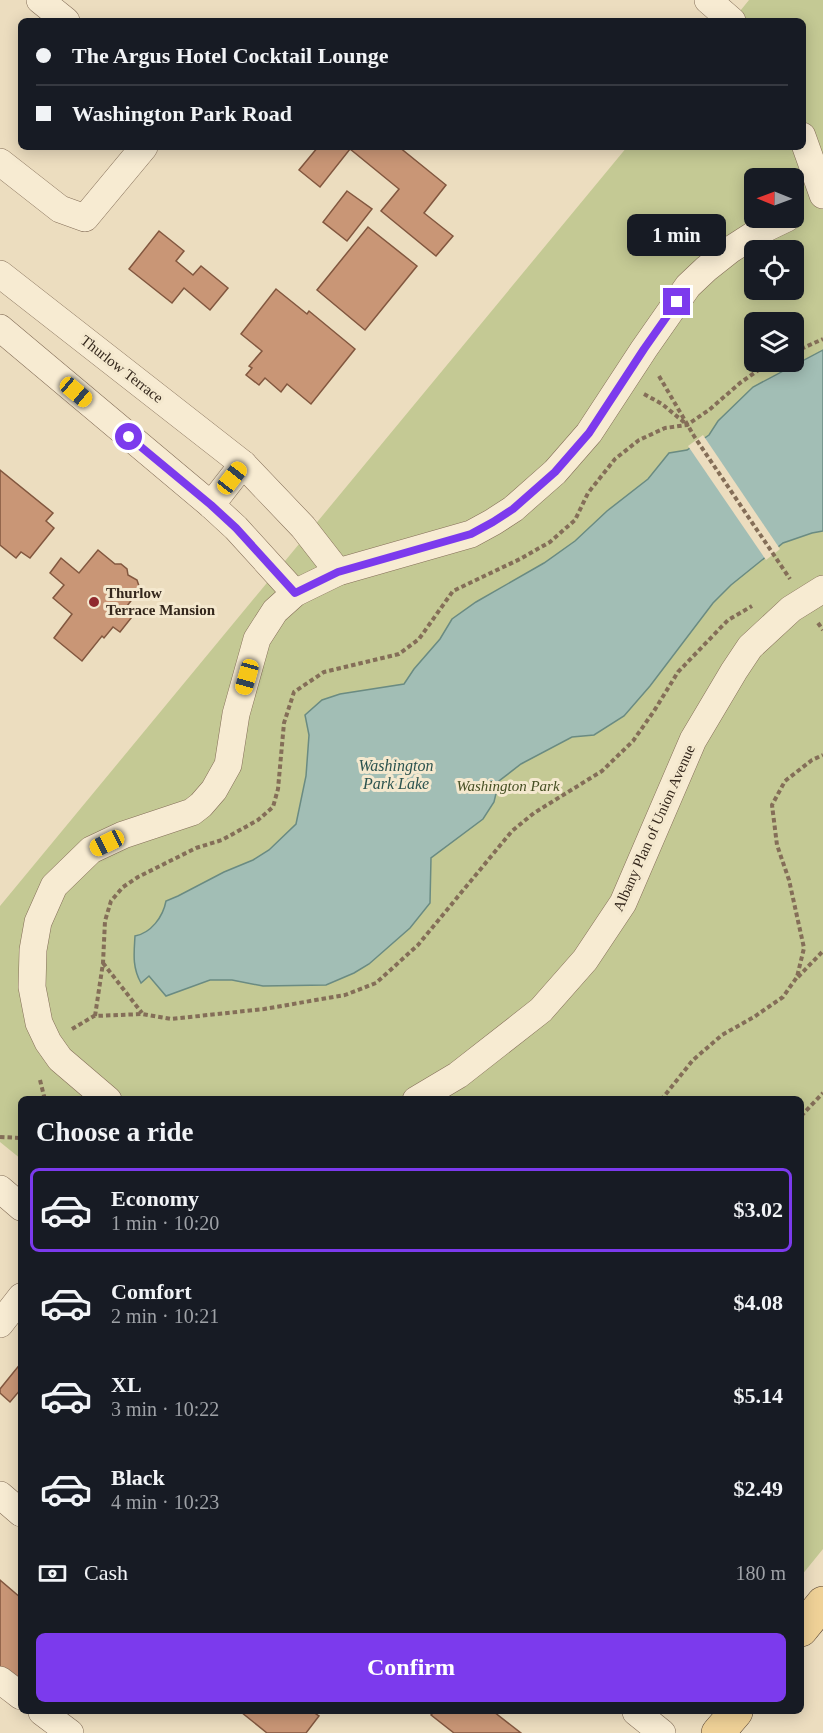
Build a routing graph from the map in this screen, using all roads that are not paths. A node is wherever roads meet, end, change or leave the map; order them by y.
1 (40, 0) edge
2 (62, 18) edge
3 (806, 147) edge
4 (142, 150) edge
5 (0, 162) edge
6 (823, 195) edge
7 (823, 200) edge
8 (804, 209) edge
9 (767, 228) edge
10 (0, 274) edge
11 (0, 328) edge
12 (243, 464) junction
13 (211, 505) junction
14 (338, 572) junction
15 (823, 589) edge
16 (295, 593) junction
17 (103, 1096) edge
18 (423, 1096) edge
19 (0, 1189) edge
20 (18, 1204) edge
21 (18, 1302) edge
22 (0, 1324) edge
23 (0, 1495) edge
24 (18, 1510) edge
25 (823, 1603) edge
26 (804, 1626) edge
27 (0, 1680) edge
28 (18, 1694) edge
29 (45, 1714) edge
30 (638, 1714) edge
31 (734, 1714) edge
32 (70, 1733) edge
33 (662, 1733) edge
34 (718, 1733) edge

1 - 2 street
3 - 6 street
4 - 5 street
7 - 8 street
9 - 14 street
10 - 12 street, Thurlow Terrace
11 - 13 street
12 - 13 street
12 - 14 street, Thurlow Terrace
13 - 16 street
14 - 16 street
15 - 18 street, Albany Plan of Union Avenue
16 - 17 street
19 - 20 street
21 - 22 street
23 - 24 street
25 - 26 main road
27 - 28 street
29 - 32 street
30 - 33 street
31 - 34 main road

